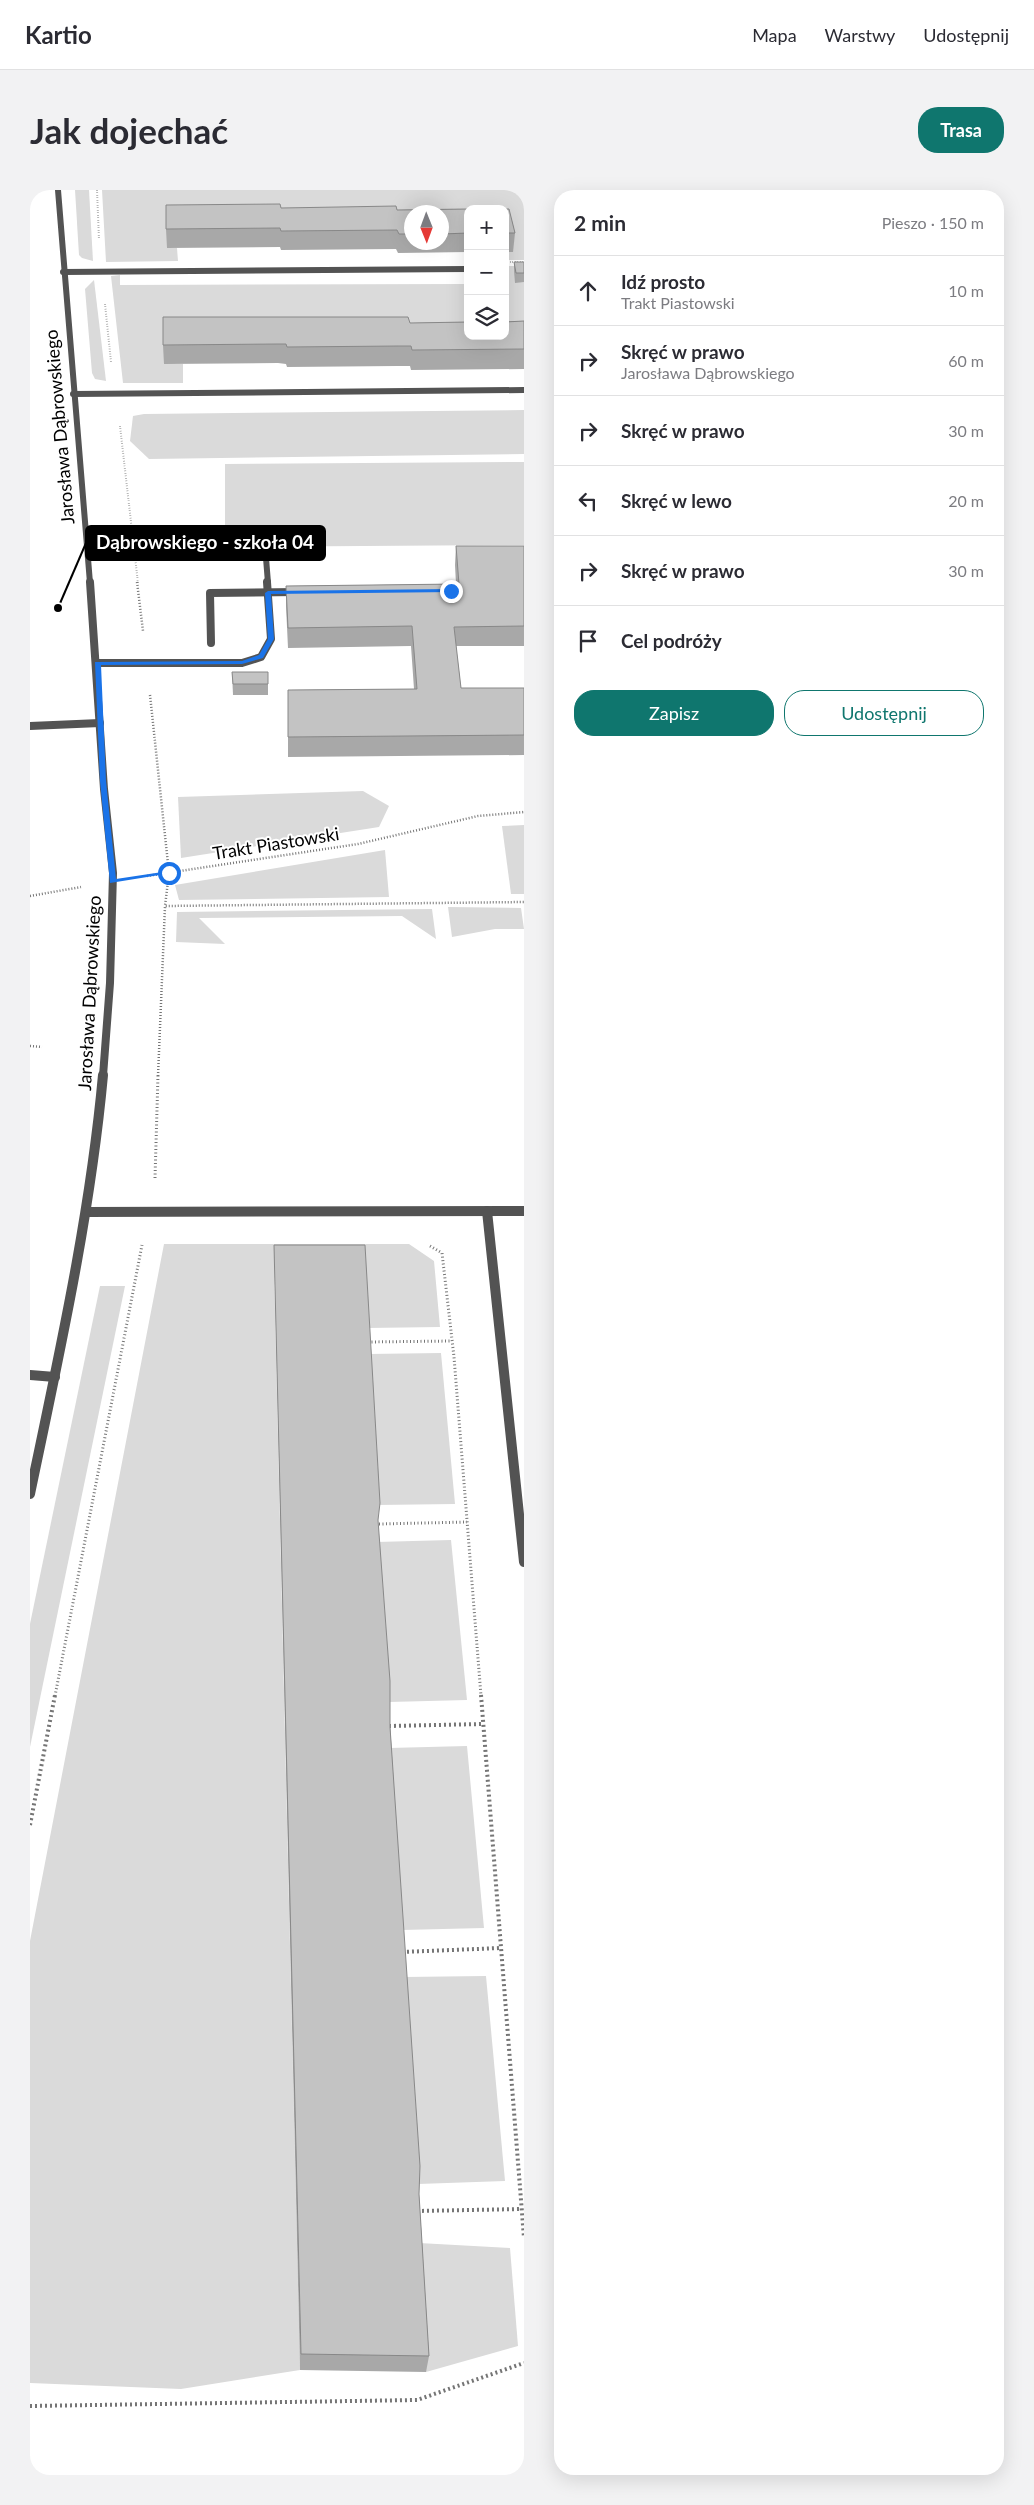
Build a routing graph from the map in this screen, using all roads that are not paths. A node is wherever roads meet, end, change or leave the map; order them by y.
1 (58, 190) edge
2 (464, 269) edge
3 (63, 272) junction
4 (524, 390) edge
5 (73, 394) junction
6 (266, 558) dead end
7 (307, 592) edge
8 (268, 593) junction
9 (211, 643) dead end
10 (97, 663) junction
11 (100, 723) junction
12 (30, 726) edge
13 (487, 1211) junction
14 (524, 1211) edge
15 (86, 1212) junction
16 (30, 1375) edge
17 (55, 1376) junction
18 (30, 1494) edge
19 (524, 1562) edge

1 - 3 street, Jarosława Dąbrowskiego
2 - 3 street
3 - 5 street, Jarosława Dąbrowskiego
4 - 5 street
5 - 10 street, Jarosława Dąbrowskiego
6 - 8 street
7 - 8 street
8 - 9 street
8 - 10 street
10 - 11 street, Jarosława Dąbrowskiego
11 - 12 street
11 - 15 street, Jarosława Dąbrowskiego
13 - 14 street
13 - 15 street
13 - 19 street
15 - 17 street, Jarosława Dąbrowskiego
16 - 17 street
17 - 18 street, Jarosława Dąbrowskiego

